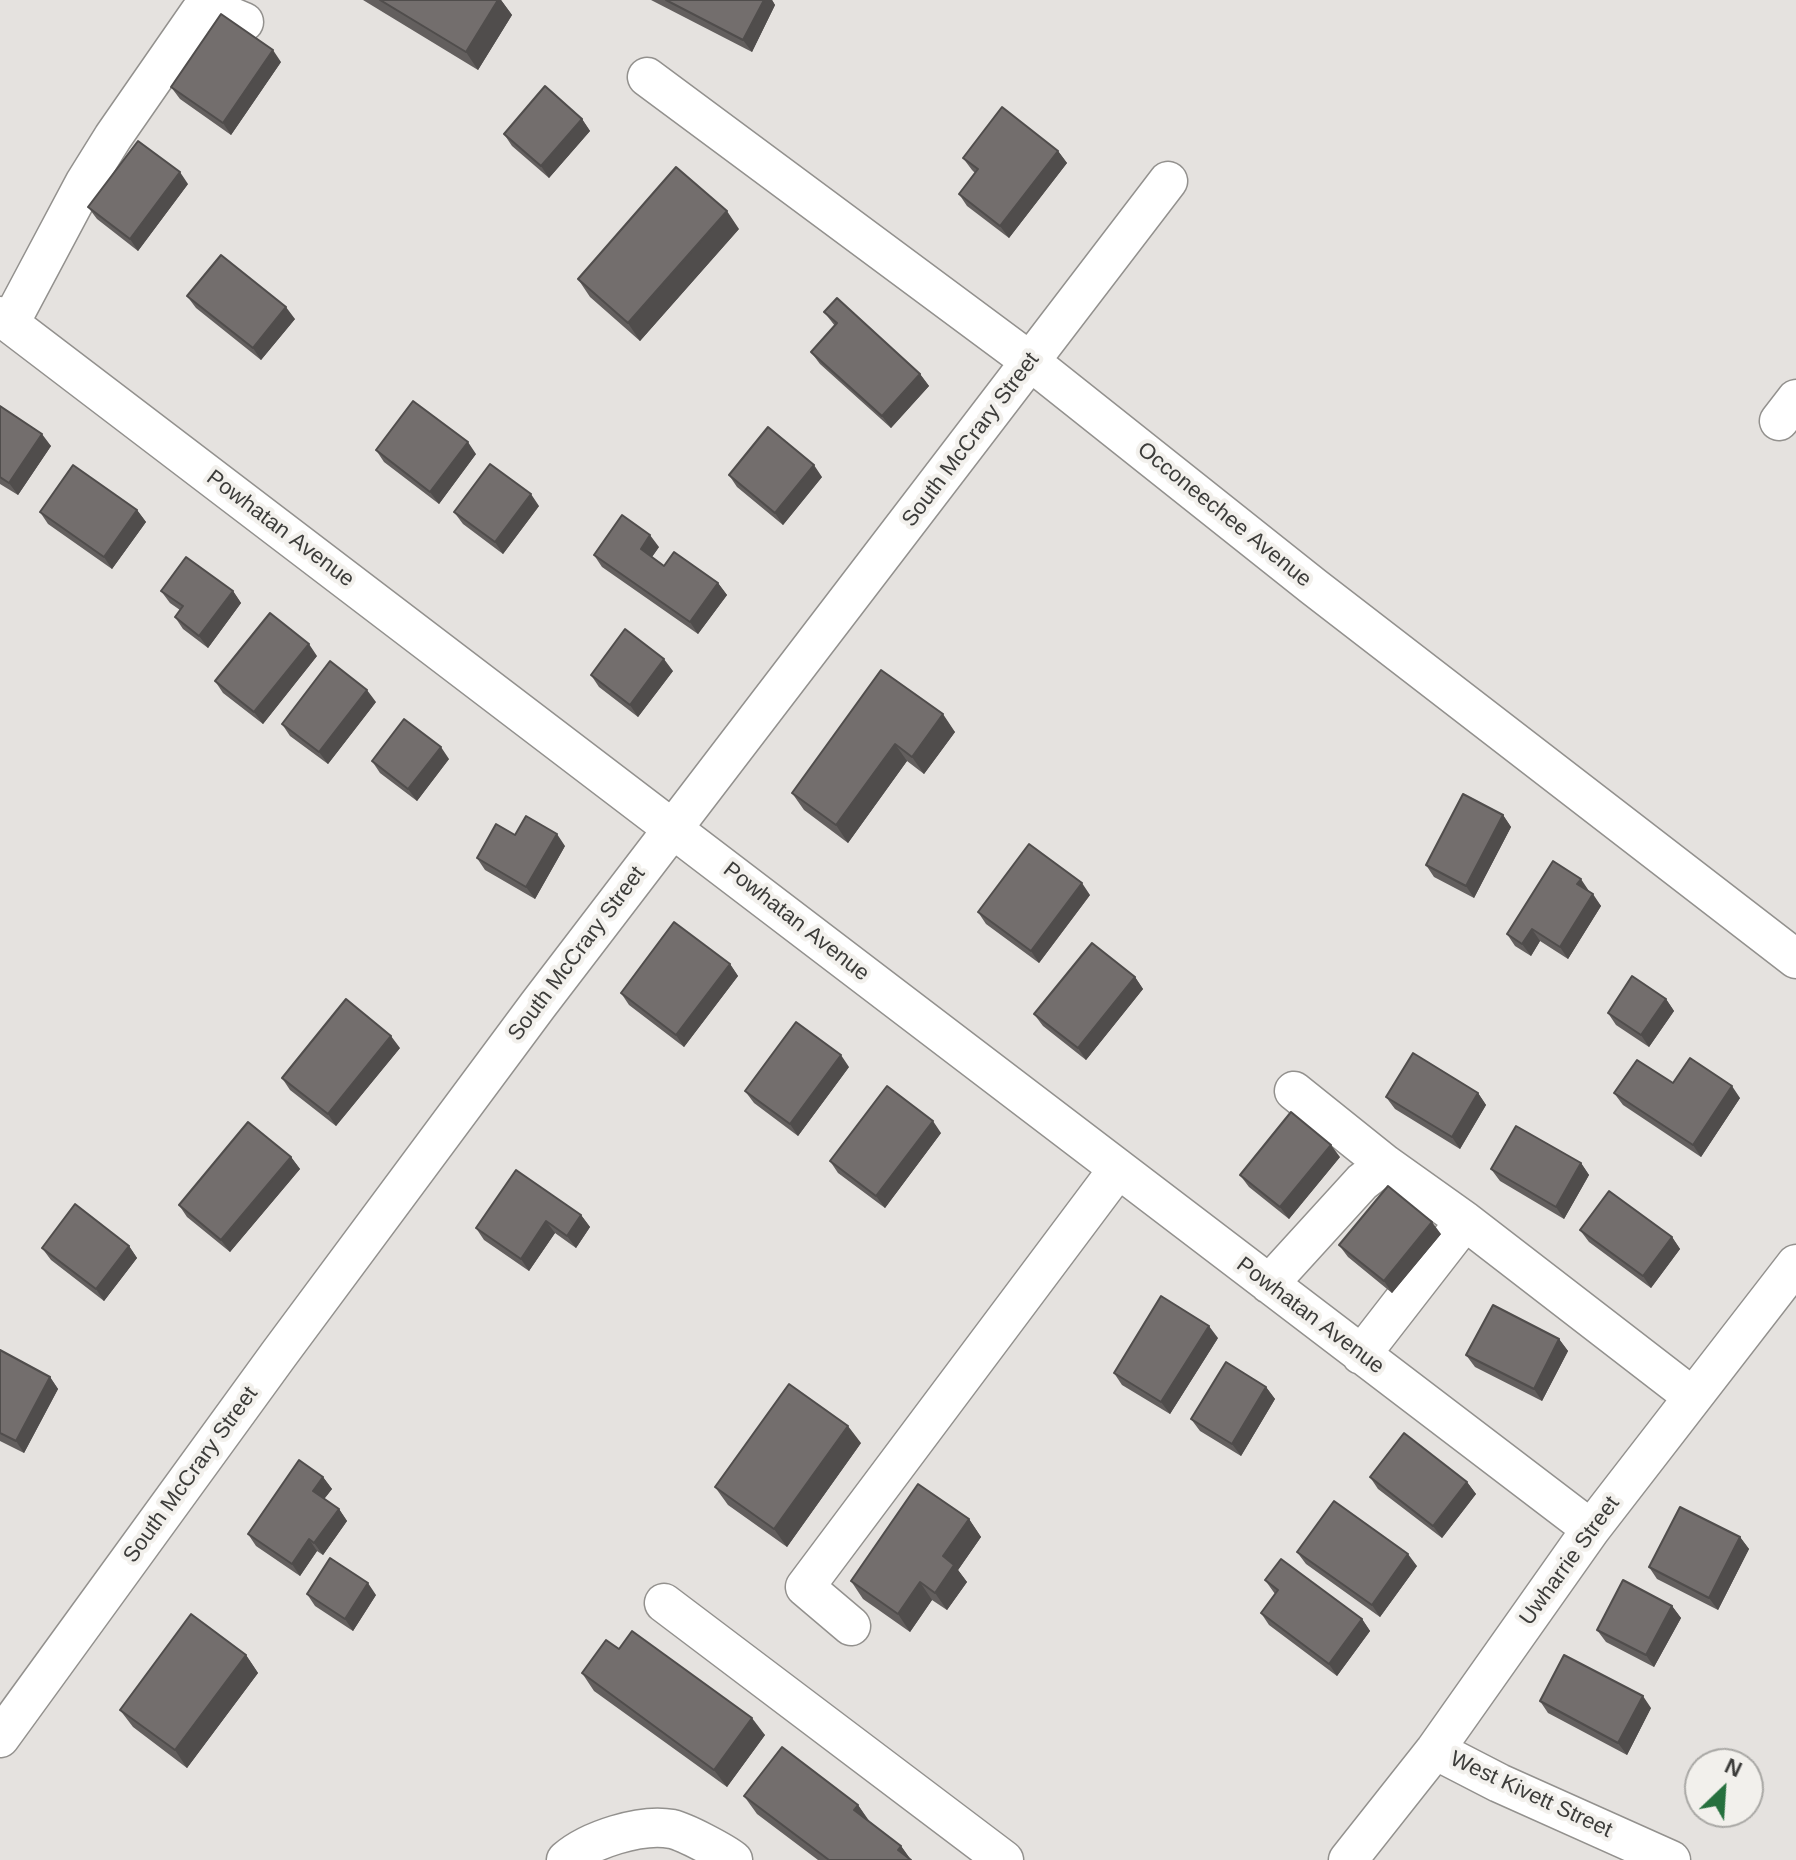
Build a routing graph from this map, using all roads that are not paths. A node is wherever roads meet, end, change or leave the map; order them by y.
1 (244, 22) dead end
2 (647, 77) dead end
3 (1168, 181) dead end
4 (5, 319) edge
5 (1031, 362) junction
6 (674, 828) junction
7 (1796, 959) edge
8 (1294, 1091) dead end
9 (1385, 1164) junction
10 (1118, 1169) junction
11 (1465, 1221) junction
12 (1796, 1264) edge
13 (1269, 1284) junction
14 (1361, 1355) junction
15 (1693, 1397) junction
16 (1591, 1529) junction
17 (664, 1603) dead end
18 (851, 1626) dead end
19 (0, 1738) edge
20 (1435, 1750) junction
21 (566, 1860) edge
22 (733, 1860) edge
23 (1004, 1860) edge
24 (1348, 1860) edge
25 (1671, 1860) edge

1 - 4 street
2 - 5 street, Occoneechee Avenue
3 - 5 street, South McCrary Street
4 - 6 street, Powhatan Avenue
5 - 6 street, South McCrary Street
5 - 7 street, Occoneechee Avenue
6 - 10 street, Powhatan Avenue
6 - 19 street, South McCrary Street
8 - 9 street
9 - 11 street
9 - 13 street
10 - 13 street, Powhatan Avenue
10 - 18 street
11 - 14 street
11 - 15 street
12 - 15 street, Uwharrie Street
13 - 14 street, Powhatan Avenue
14 - 16 street, Powhatan Avenue
15 - 16 street, Uwharrie Street
16 - 20 street, Uwharrie Street
17 - 23 street
20 - 24 street, Uwharrie Street
20 - 25 street, West Kivett Street
21 - 22 street

